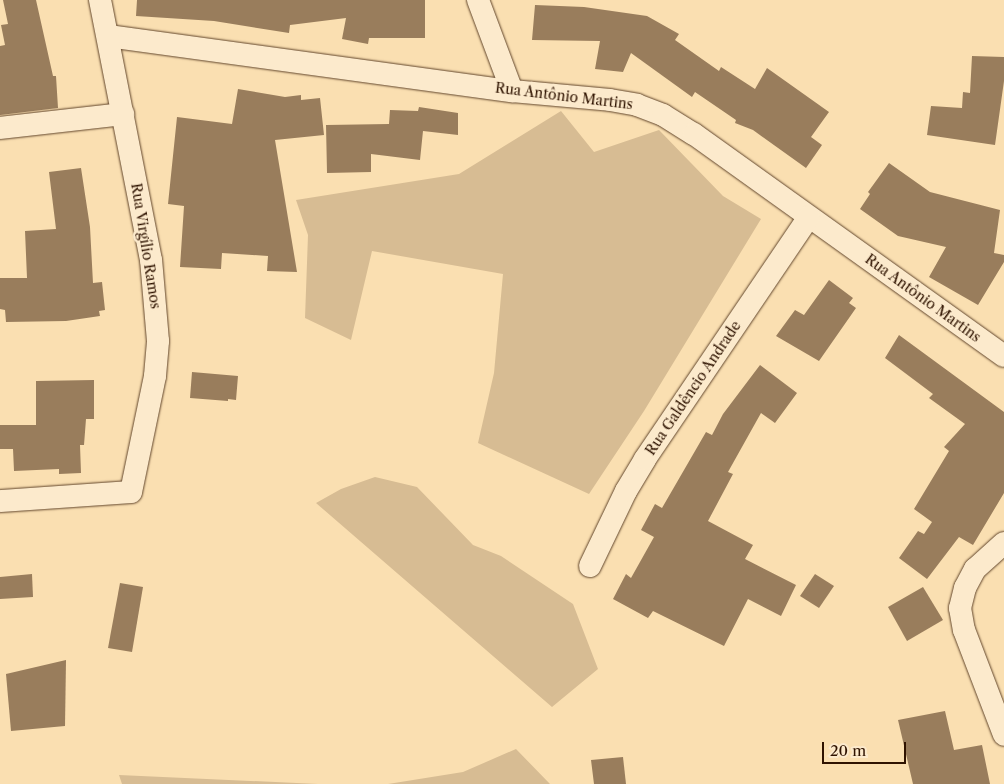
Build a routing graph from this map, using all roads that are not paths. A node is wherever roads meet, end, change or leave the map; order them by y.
1 (100, 0) edge
2 (478, 0) edge
3 (108, 36) junction
4 (512, 91) junction
5 (123, 114) junction
6 (0, 128) edge
7 (809, 217) junction
8 (1004, 356) edge
9 (0, 501) edge
10 (1004, 543) edge
11 (590, 566) dead end
12 (1004, 735) edge

1 - 3 street, Rua Virgílio Ramos
2 - 4 street
3 - 4 street, Rua Antônio Martins
3 - 5 street, Rua Virgílio Ramos
4 - 7 street, Rua Antônio Martins
5 - 6 street
5 - 9 street, Rua Virgílio Ramos
7 - 8 street, Rua Antônio Martins
7 - 11 street, Rua Galdêncio Andrade
10 - 12 street

